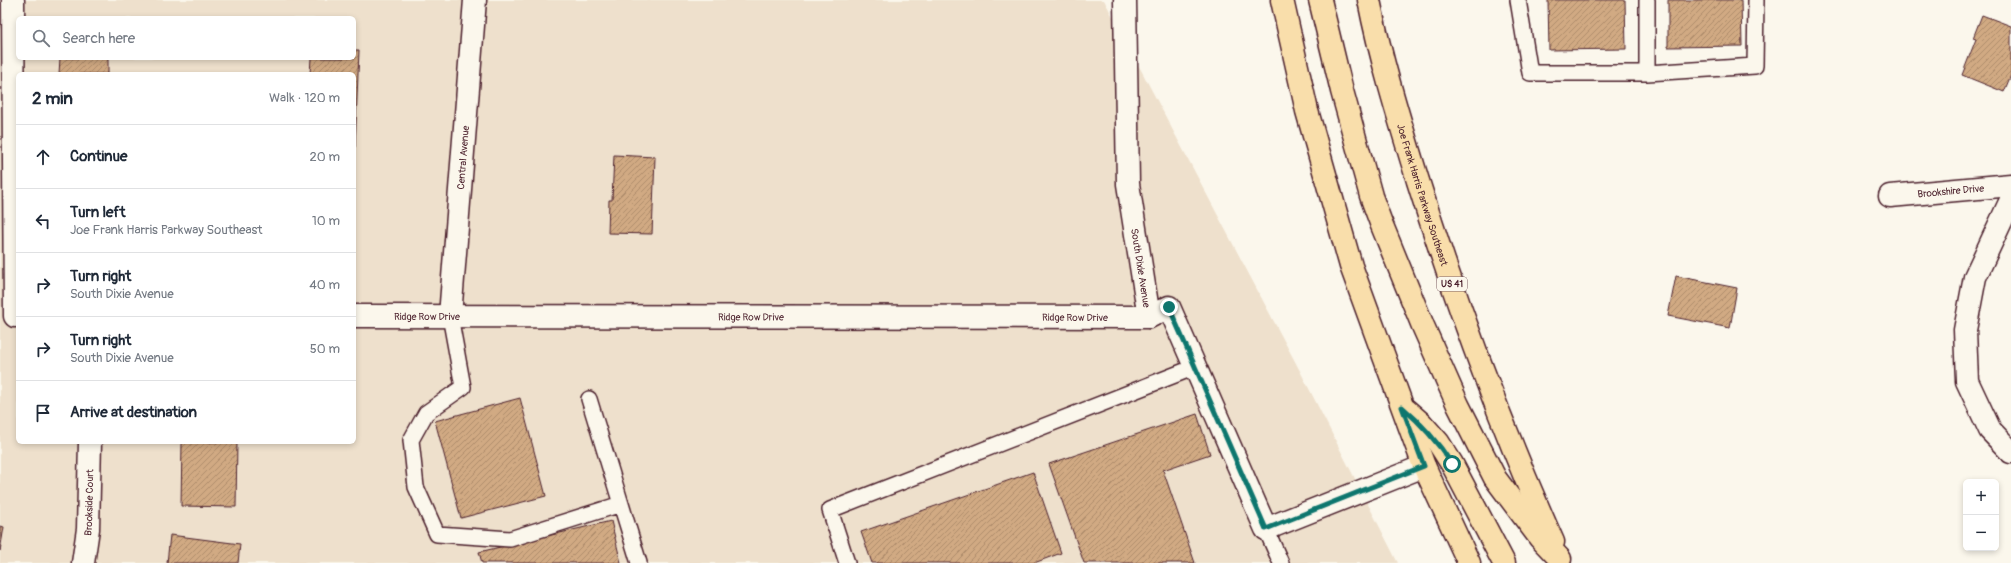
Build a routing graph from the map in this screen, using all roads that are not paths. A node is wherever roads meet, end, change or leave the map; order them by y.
1 (14, 0) edge
2 (475, 0) edge
3 (1125, 0) edge
4 (1282, 0) edge
5 (1320, 0) edge
6 (1369, 0) edge
7 (1518, 0) edge
8 (1647, 0) edge
9 (1756, 0) edge
10 (1648, 73) junction
11 (2011, 185) edge
12 (1890, 196) dead end
13 (2011, 200) edge
14 (11, 316) edge
15 (356, 316) edge
16 (450, 316) junction
17 (1149, 317) junction
18 (1195, 367) junction
19 (589, 399) dead end
20 (1402, 407) junction
21 (90, 444) edge
22 (2011, 452) edge
23 (1424, 466) junction
24 (621, 504) junction
25 (1266, 529) junction
26 (1561, 561) edge
27 (83, 563) edge
28 (639, 563) edge
29 (846, 563) edge
30 (1281, 563) edge
31 (1469, 563) edge
32 (1504, 563) edge

1 - 14 street
2 - 16 street, Central Avenue
3 - 17 street, South Dixie Avenue
4 - 20 main road
5 - 26 main road
6 - 26 main road, Joe Frank Harris Parkway Southeast / US 41
7 - 10 lane
8 - 10 lane
9 - 10 lane
11 - 12 street, Brookshire Drive
13 - 22 street
15 - 16 street, Ridge Row Drive
16 - 17 street, Ridge Row Drive
16 - 24 lane
17 - 18 street, South Dixie Avenue
18 - 25 street, South Dixie Avenue
18 - 29 lane
19 - 24 lane
20 - 23 main road
20 - 32 main road
21 - 27 street, Brookside Court
23 - 25 street
23 - 31 main road
24 - 28 lane
25 - 30 lane

